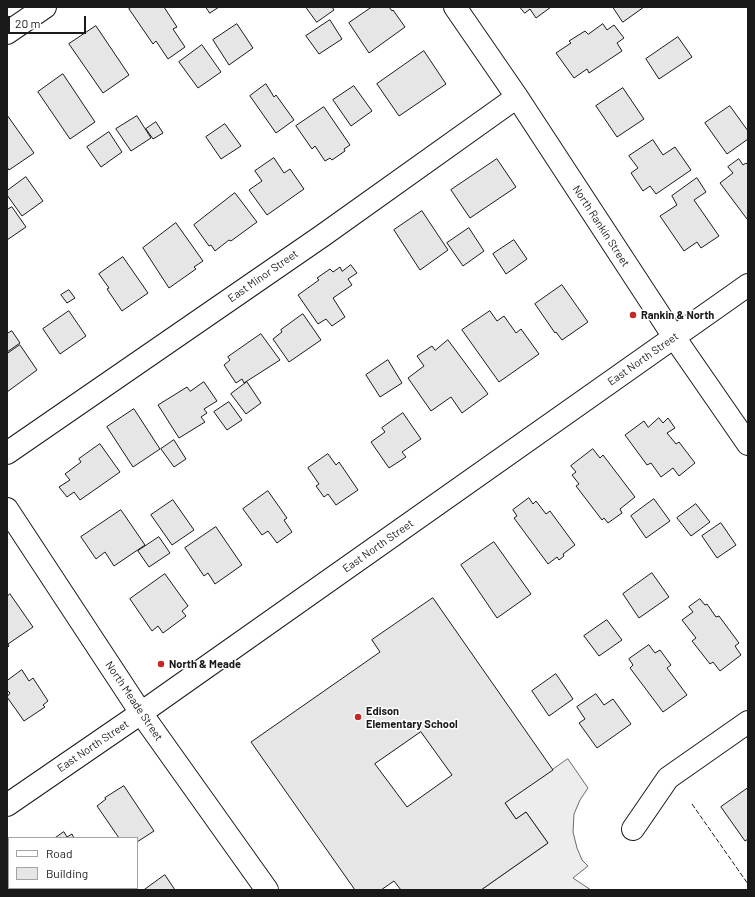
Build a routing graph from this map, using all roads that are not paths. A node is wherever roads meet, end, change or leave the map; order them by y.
1 (45, 7) edge
2 (455, 7) edge
3 (7, 33) edge
4 (517, 97) junction
5 (748, 285) edge
6 (674, 337) junction
7 (748, 444) edge
8 (7, 453) edge
9 (7, 509) edge
10 (141, 713) junction
11 (748, 722) edge
12 (7, 805) edge
13 (633, 829) dead end
14 (267, 890) edge

1 - 3 street
2 - 4 street, North Rankin Street
4 - 6 street, North Rankin Street
4 - 8 street, East Minor Street
5 - 6 street, East North Street
6 - 7 street, North Rankin Street
6 - 10 street, East North Street
9 - 10 street, North Meade Street
10 - 12 street, East North Street
10 - 14 street, North Meade Street
11 - 13 street

